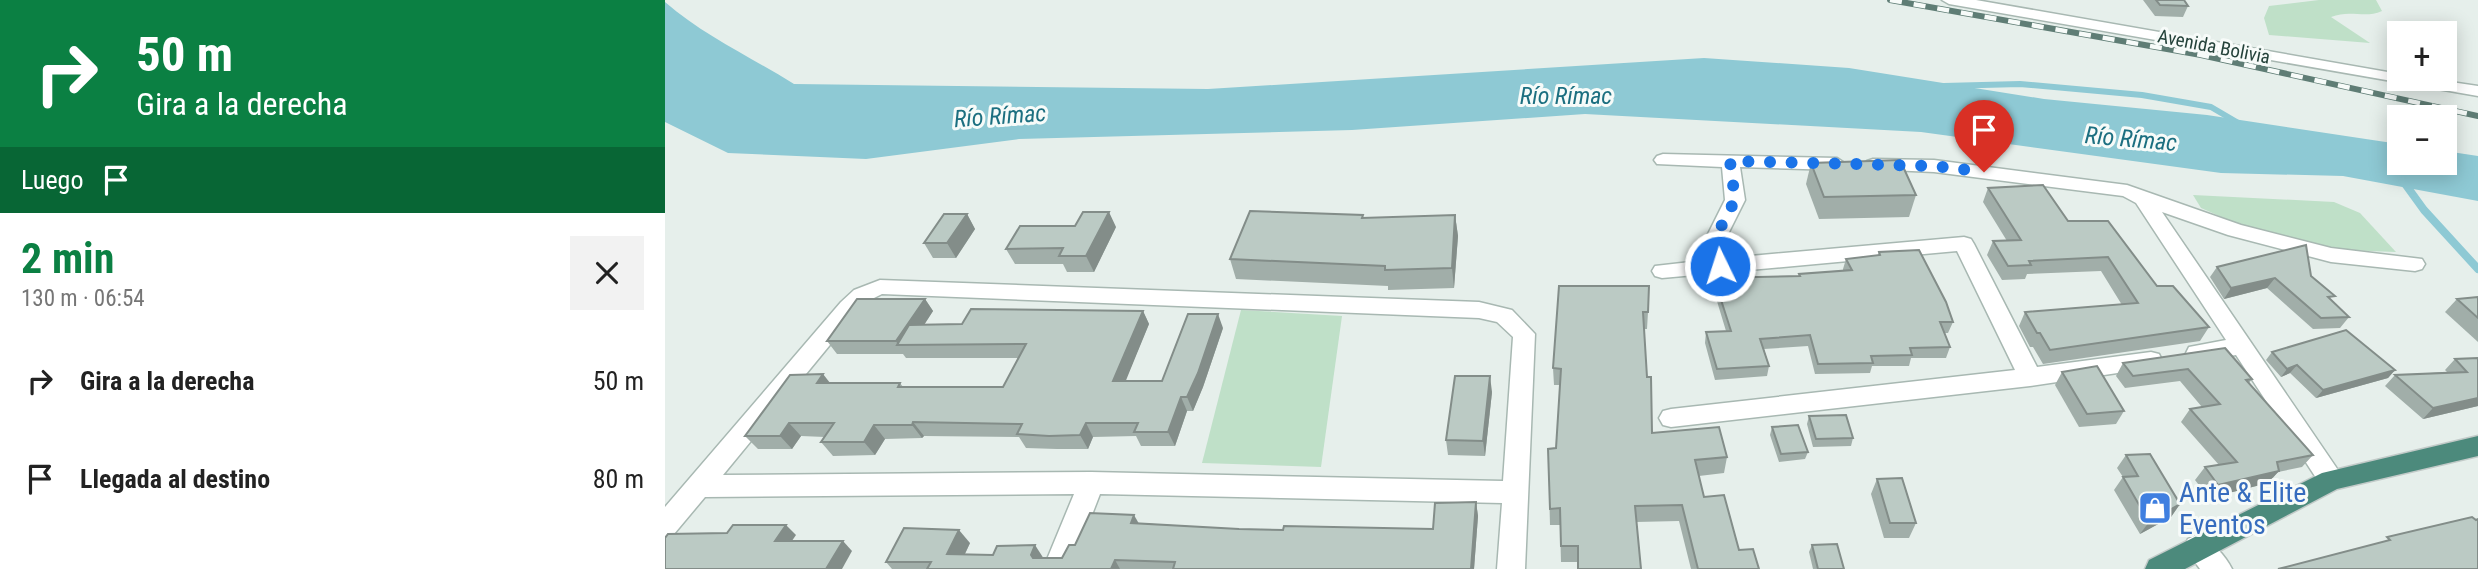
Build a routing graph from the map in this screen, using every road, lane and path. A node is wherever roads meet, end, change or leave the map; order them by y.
1 (1949, 0) edge
2 (2478, 91) edge
3 (1663, 160) dead end
4 (1730, 161) junction
5 (2143, 199) junction
6 (2415, 264) dead end
7 (1720, 266) junction
8 (1662, 271) dead end
9 (2241, 346) junction
10 (2030, 377) junction
11 (1671, 418) dead end
12 (2478, 446) edge
13 (2331, 480) junction
14 (1091, 483) junction
15 (699, 486) junction
16 (1514, 492) junction
17 (665, 526) edge
18 (2197, 547) junction
19 (1056, 569) edge
20 (1511, 569) edge
21 (2159, 569) edge
22 (2218, 569) edge

1 - 2 street, Avenida Bolivia
3 - 4 street
4 - 5 street
4 - 7 street
5 - 6 street
5 - 9 street
7 - 8 street
7 - 10 street
9 - 10 street
9 - 13 street
10 - 11 street
12 - 13 highway
13 - 18 highway
14 - 15 street
14 - 16 street
14 - 19 street
15 - 16 street
15 - 17 street
16 - 20 street
18 - 21 highway
18 - 22 street

